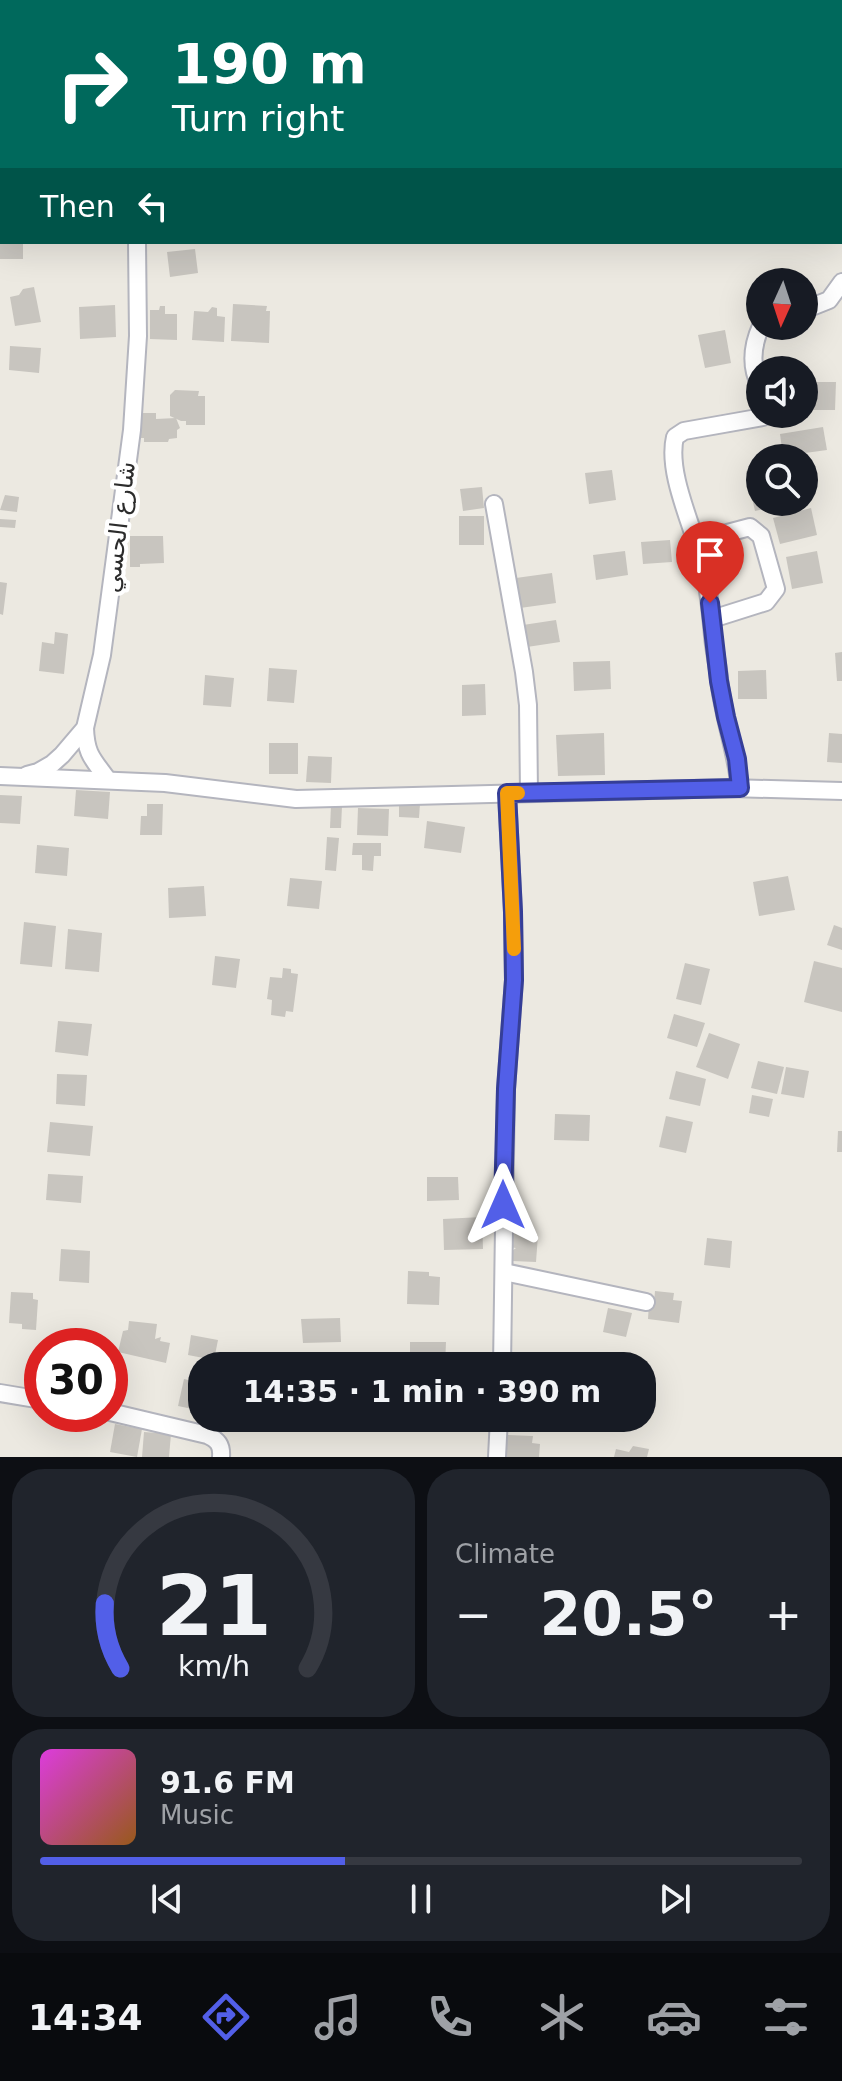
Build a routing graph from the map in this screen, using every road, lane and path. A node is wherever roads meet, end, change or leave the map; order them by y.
1 (137, 244) edge
2 (842, 282) edge
3 (818, 304) edge
4 (746, 420) edge
5 (494, 504) dead end
6 (697, 541) junction
7 (712, 619) junction
8 (85, 728) junction
9 (0, 776) edge
10 (21, 777) junction
11 (108, 780) junction
12 (740, 788) junction
13 (842, 791) edge
14 (507, 793) junction
15 (529, 793) junction
16 (504, 1272) junction
17 (646, 1302) dead end
18 (502, 1352) edge
19 (0, 1393) edge
20 (24, 1397) edge
21 (128, 1416) edge
22 (498, 1432) edge
23 (221, 1457) edge
24 (497, 1457) edge

1 - 8 street, شارع الحسي
2 - 3 street
4 - 6 street
5 - 15 street
6 - 7 street
6 - 7 street
7 - 12 street
8 - 10 street, شارع الحسي
8 - 11 street
9 - 10 street
10 - 11 street
11 - 14 street
12 - 13 street
12 - 15 street
14 - 15 street
14 - 16 street
16 - 17 street
16 - 18 street
19 - 20 street
21 - 23 street
22 - 24 street

